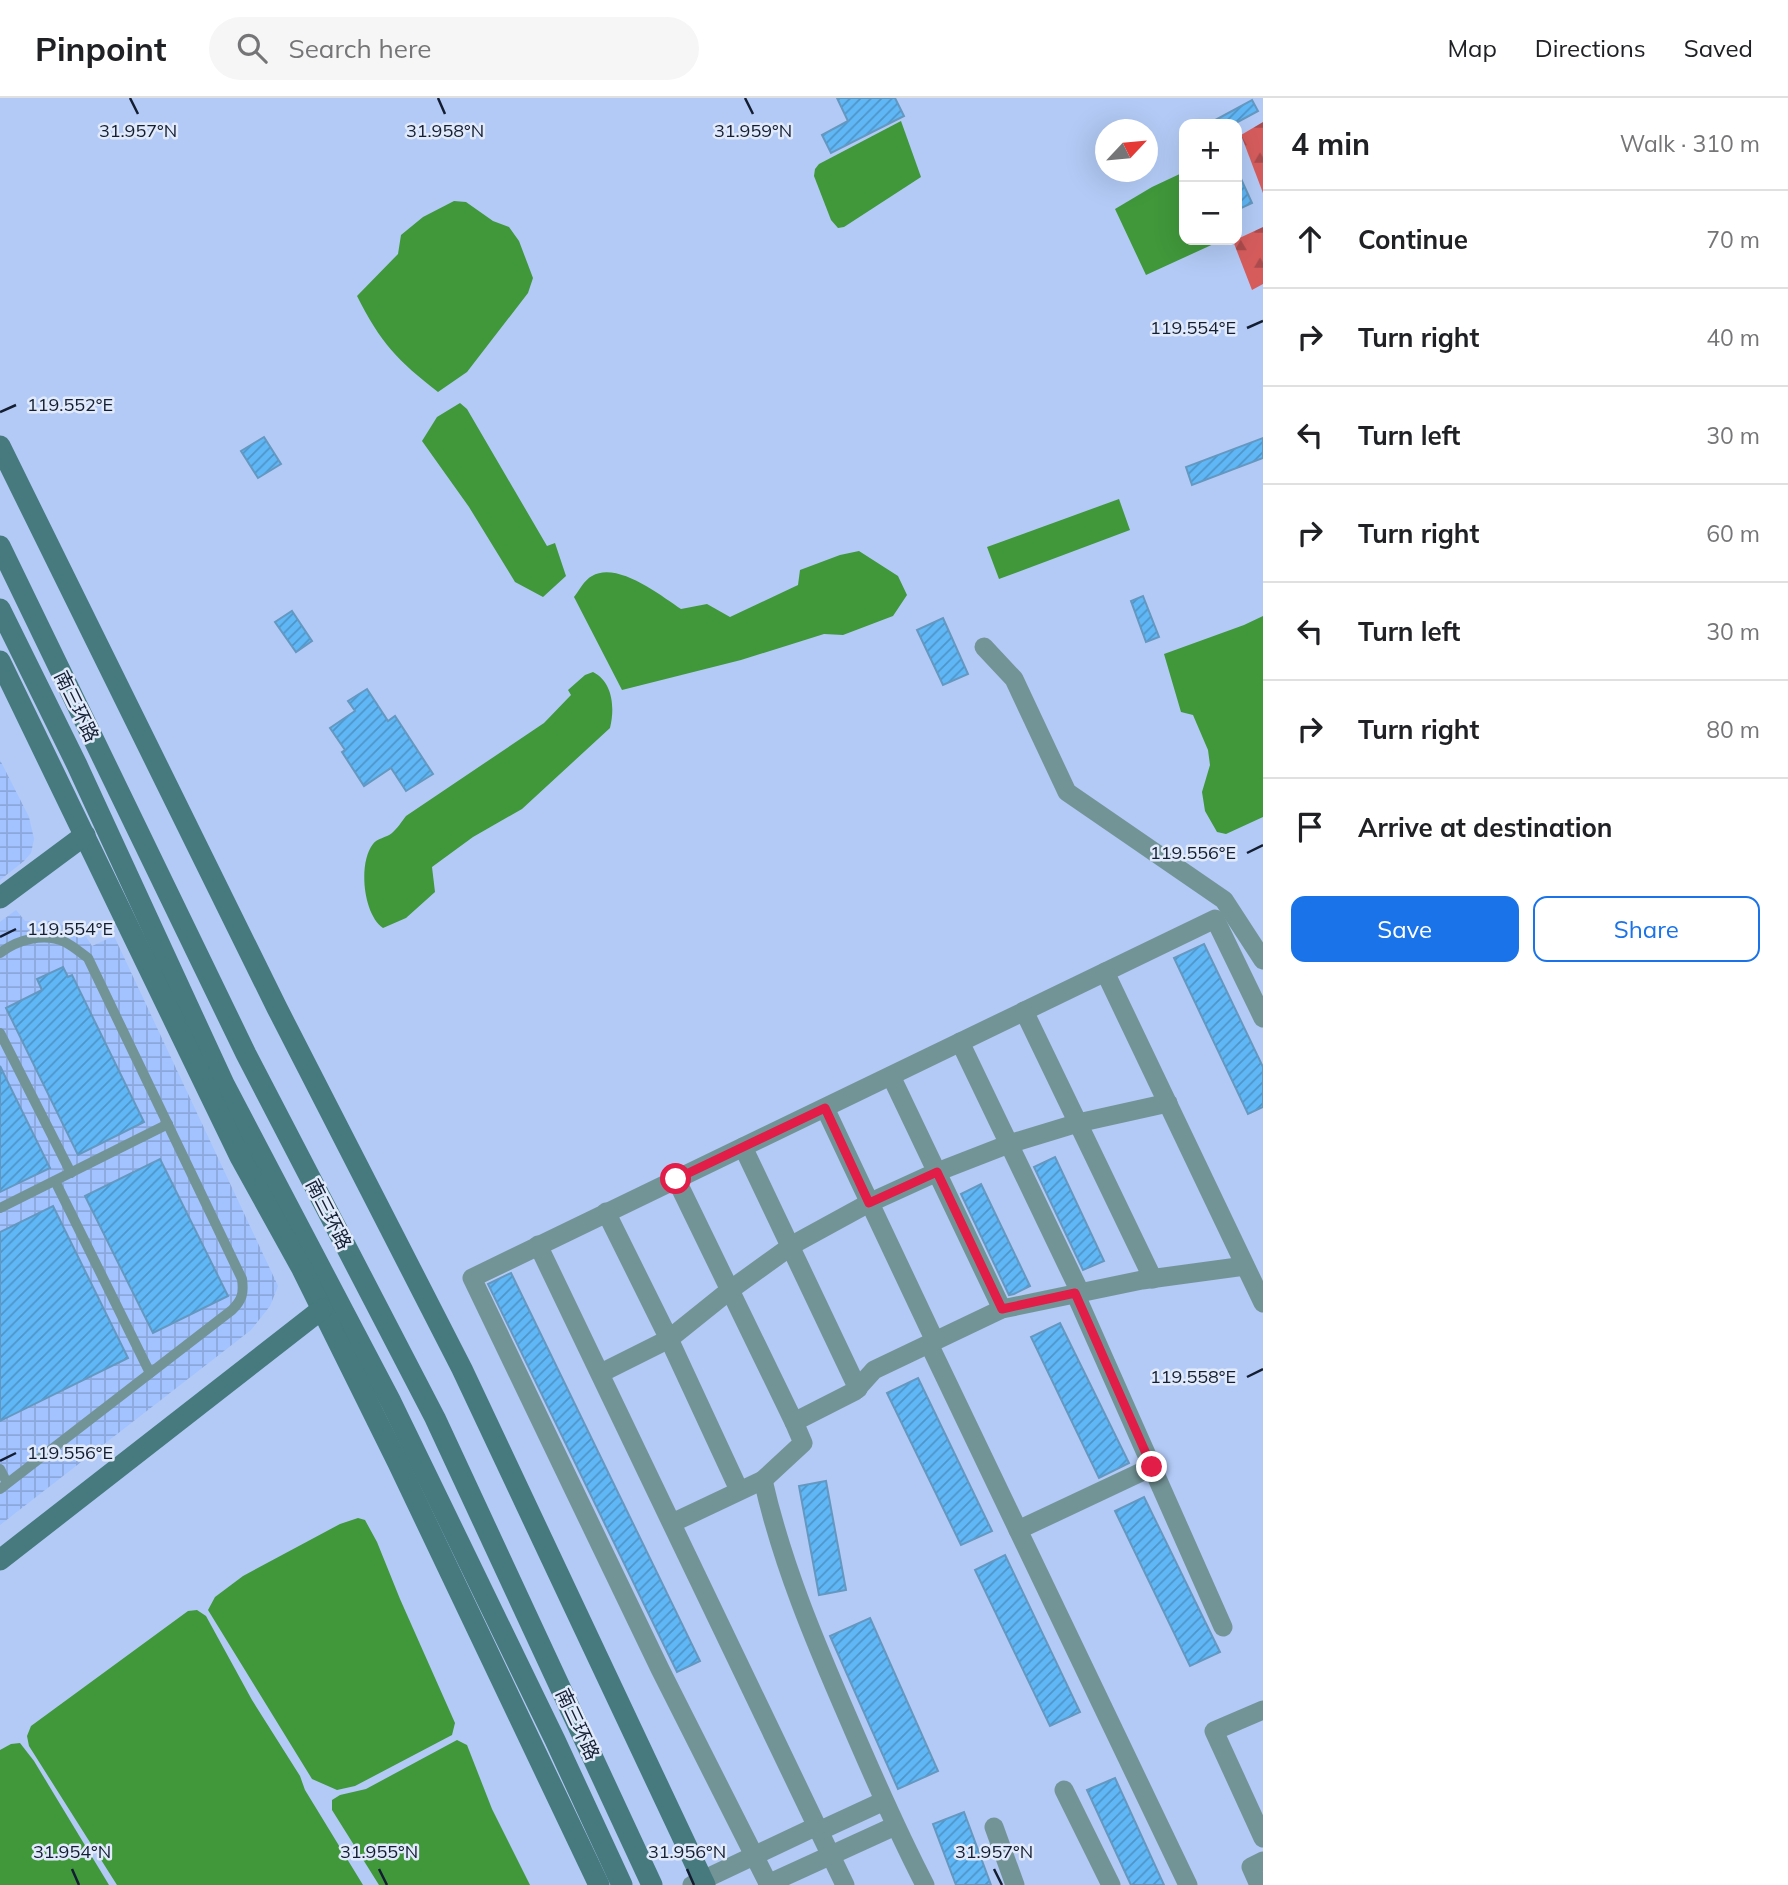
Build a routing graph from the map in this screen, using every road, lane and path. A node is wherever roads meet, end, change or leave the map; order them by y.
1 (0, 446) edge
2 (0, 546) edge
3 (0, 609) edge
4 (984, 647) dead end
5 (0, 661) edge
6 (85, 835) junction
7 (0, 898) edge
8 (0, 953) edge
9 (1263, 960) edge
10 (1105, 972) junction
11 (1024, 1011) junction
12 (1263, 1018) edge
13 (0, 1033) edge
14 (960, 1042) junction
15 (891, 1076) junction
16 (1168, 1103) junction
17 (825, 1108) junction
18 (1078, 1123) junction
19 (168, 1124) junction
20 (1009, 1144) junction
21 (743, 1147) junction
22 (71, 1172) junction
23 (937, 1172) junction
24 (676, 1179) junction
25 (55, 1181) junction
26 (869, 1203) junction
27 (0, 1208) edge
28 (606, 1212) junction
29 (538, 1245) junction
30 (791, 1247) junction
31 (1245, 1266) junction
32 (1153, 1279) junction
33 (730, 1290) junction
34 (1078, 1292) junction
35 (1263, 1303) edge
36 (322, 1309) junction
37 (1002, 1309) junction
38 (669, 1339) junction
39 (932, 1343) junction
40 (150, 1373) junction
41 (601, 1373) junction
42 (858, 1389) junction
43 (794, 1423) junction
44 (1152, 1467) junction
45 (0, 1469) edge
46 (763, 1480) junction
47 (4, 1486) edge
48 (739, 1490) junction
49 (672, 1523) junction
50 (1017, 1530) junction
51 (0, 1560) edge
52 (1223, 1627) dead end
53 (1263, 1710) edge
54 (1064, 1790) dead end
55 (884, 1801) junction
56 (895, 1826) junction
57 (994, 1826) dead end
58 (818, 1828) junction
59 (1263, 1838) edge
60 (755, 1855) junction
61 (831, 1856) junction
62 (1263, 1861) edge
63 (700, 1883) edge
64 (599, 1885) edge
65 (622, 1885) edge
66 (652, 1885) edge
67 (768, 1885) edge
68 (845, 1885) edge
69 (925, 1885) edge
70 (1015, 1885) edge
71 (1111, 1885) edge
72 (1188, 1885) edge
73 (1259, 1885) edge

1 - 63 street
2 - 66 street, 南三环路
3 - 65 street, 南三环路
4 - 9 street
5 - 6 street
6 - 7 street
6 - 36 street
8 - 19 lane
10 - 11 street
10 - 12 street
10 - 16 street
11 - 14 street
11 - 18 street
13 - 22 lane
14 - 15 street
14 - 20 street
15 - 17 street
15 - 23 street
16 - 18 street
16 - 31 street
17 - 21 street
17 - 26 street
18 - 20 street
18 - 32 street
19 - 22 lane
19 - 40 lane
20 - 23 street
20 - 34 street
21 - 24 street
21 - 30 street
22 - 25 lane
23 - 26 street
23 - 37 street
24 - 28 street
24 - 33 street
25 - 27 lane
25 - 40 lane
26 - 30 street
26 - 39 street
28 - 29 street
28 - 38 street
29 - 41 street
29 - 60 street
30 - 33 street
30 - 42 street
31 - 32 street
31 - 35 street
32 - 34 street
33 - 38 street
33 - 43 street
34 - 37 street
34 - 44 street
36 - 51 street
36 - 64 street
37 - 39 street
38 - 41 street
38 - 48 street
39 - 42 street
39 - 50 street
40 - 47 lane
41 - 49 street
42 - 43 street
43 - 46 street
44 - 50 street
44 - 52 street
45 - 47 lane
46 - 48 street
46 - 55 street
48 - 49 street
49 - 58 street
50 - 72 street
53 - 59 street
54 - 71 street
55 - 56 street
55 - 58 street
56 - 61 street
56 - 69 street
57 - 70 street
58 - 60 street
58 - 61 street
60 - 63 street
60 - 67 street
61 - 67 street
61 - 68 street
62 - 73 street

